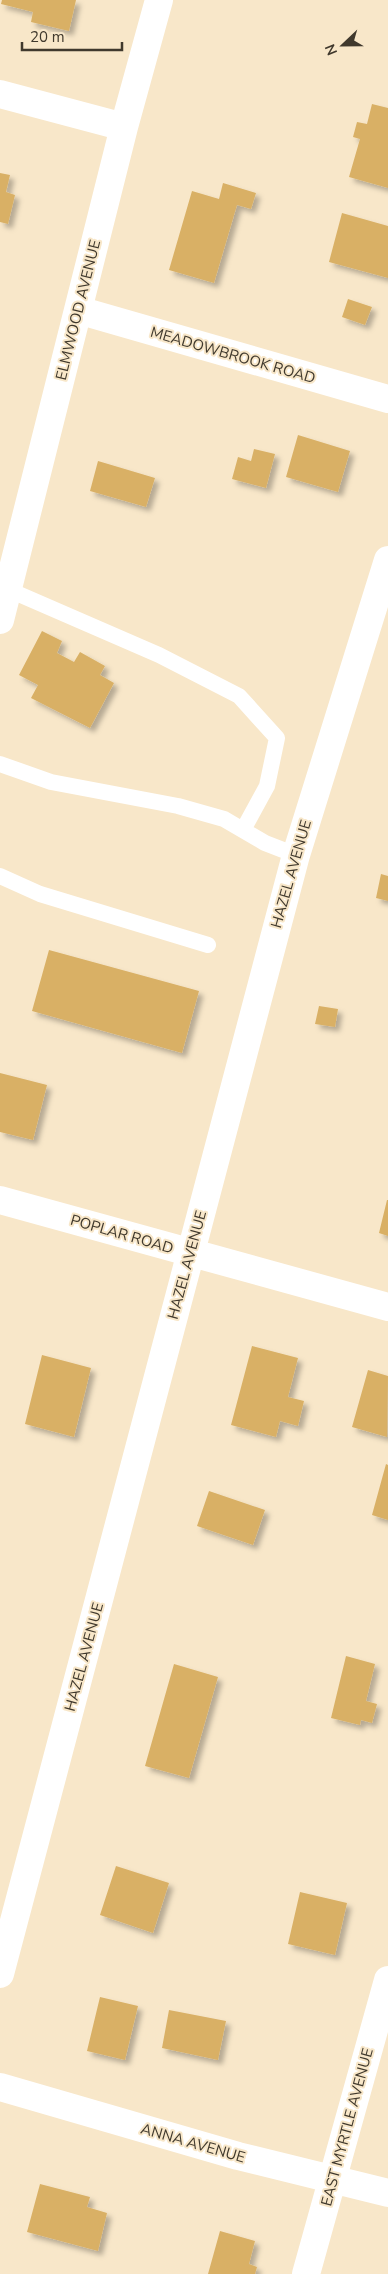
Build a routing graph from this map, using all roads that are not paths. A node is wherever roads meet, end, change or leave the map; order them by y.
1 (159, 0) edge
2 (0, 94) edge
3 (124, 127) junction
4 (78, 310) junction
5 (388, 399) edge
6 (388, 560) edge
7 (2, 605) edge
8 (0, 764) edge
9 (242, 830) junction
10 (296, 854) junction
11 (0, 876) edge
12 (208, 944) dead end
13 (0, 1200) edge
14 (190, 1253) junction
15 (388, 1307) edge
16 (0, 1974) edge
17 (388, 1980) edge
18 (0, 2087) edge
19 (333, 2179) junction
20 (388, 2193) edge
21 (306, 2274) edge

1 - 3 street, ELMWOOD AVENUE
2 - 3 street
3 - 4 street, ELMWOOD AVENUE
4 - 5 street, MEADOWBROOK ROAD
4 - 7 street, ELMWOOD AVENUE
6 - 10 street, HAZEL AVENUE
7 - 9 lane
8 - 9 lane
9 - 10 lane
10 - 14 street, HAZEL AVENUE
11 - 12 lane
13 - 14 street, POPLAR ROAD
14 - 15 street, POPLAR ROAD
14 - 16 street, HAZEL AVENUE
17 - 19 street, EAST MYRTLE AVENUE
18 - 19 street, ANNA AVENUE
19 - 20 street, ANNA AVENUE
19 - 21 street, EAST MYRTLE AVENUE

